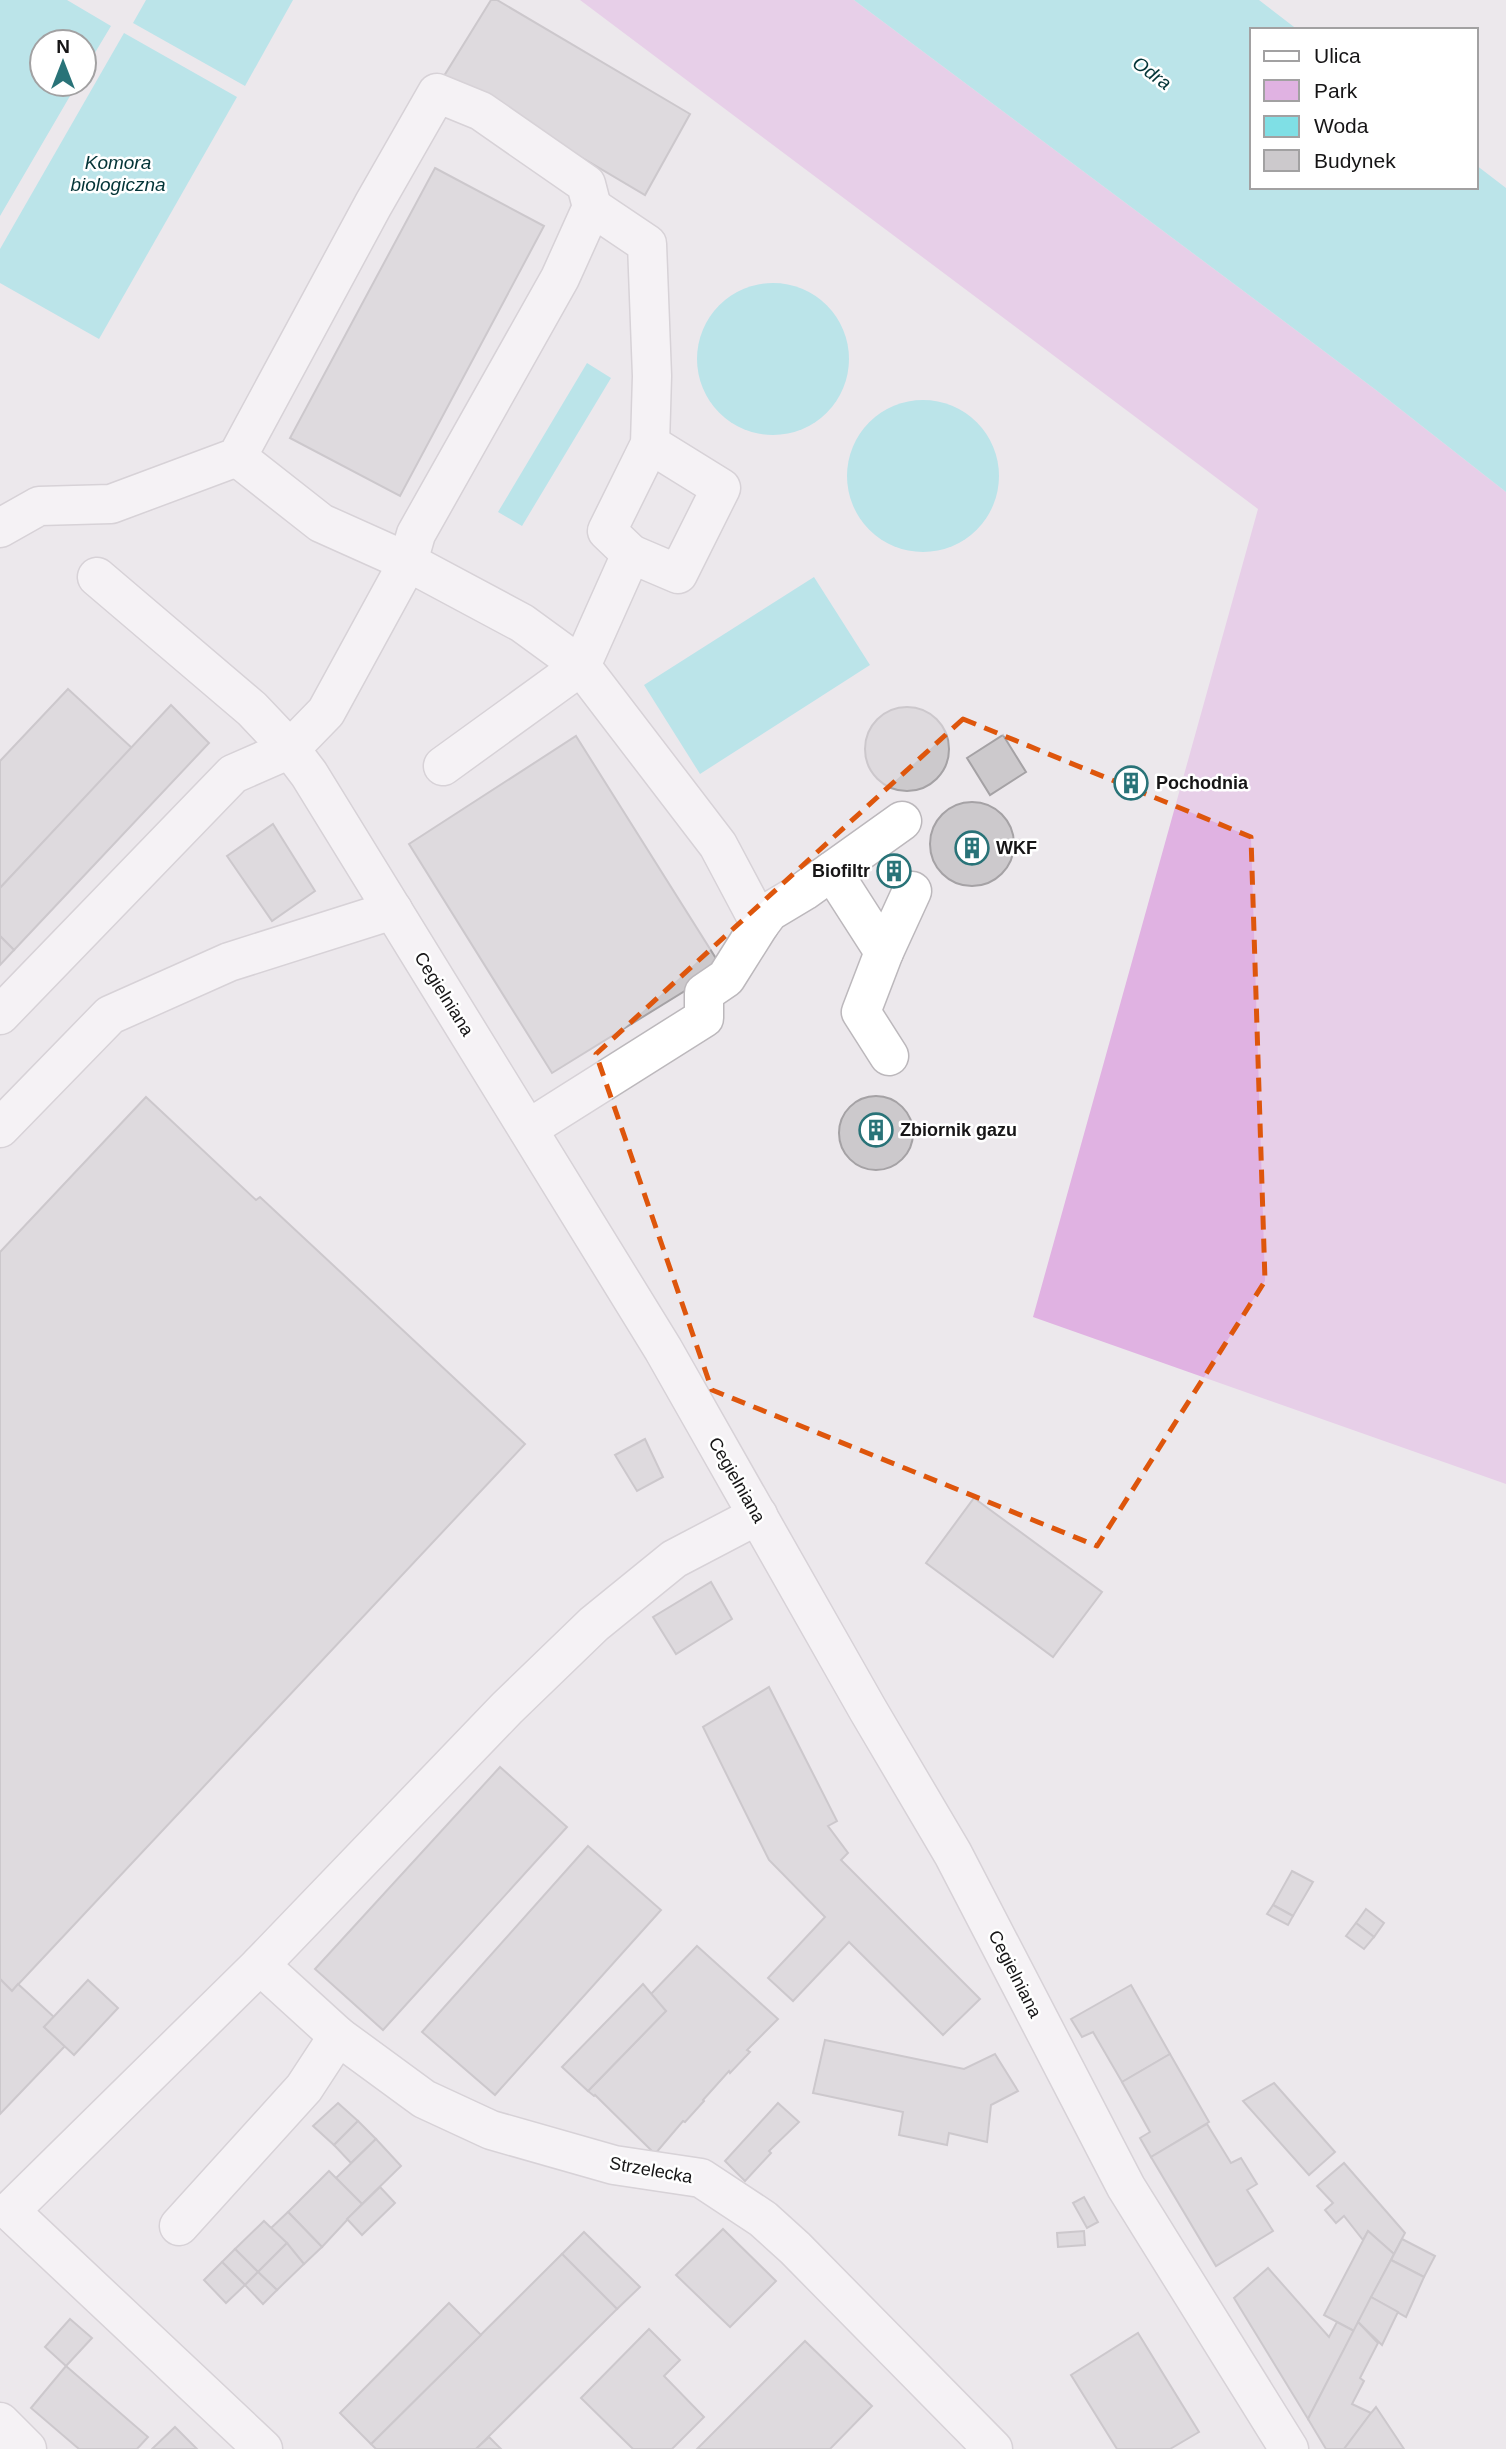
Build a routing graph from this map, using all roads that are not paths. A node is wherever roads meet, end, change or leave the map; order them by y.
1 (592, 207) junction
2 (650, 444) junction
3 (237, 457) junction
4 (0, 528) edge
5 (631, 554) junction
6 (408, 562) junction
7 (97, 577) dead end
8 (581, 666) junction
9 (290, 749) junction
10 (443, 766) dead end
11 (902, 821) dead end
12 (832, 871) junction
13 (912, 891) dead end
14 (393, 910) junction
15 (760, 924) junction
16 (884, 952) junction
17 (0, 1016) edge
18 (889, 1056) dead end
19 (0, 1128) edge
20 (528, 1129) junction
21 (758, 1515) junction
22 (260, 1965) junction
23 (338, 2036) junction
24 (5, 2206) edge
25 (179, 2227) dead end
26 (0, 2422) edge
27 (27, 2449) edge
28 (263, 2449) edge
29 (993, 2449) edge
30 (1289, 2449) edge

1 - 2 street
1 - 3 street
1 - 6 street
2 - 5 street
2 - 5 street
3 - 4 street
3 - 6 street
5 - 8 street
6 - 8 street
6 - 9 street
7 - 9 street, Cegielniana
8 - 10 street
8 - 15 street
9 - 14 street, Cegielniana
9 - 17 street
11 - 12 street
12 - 15 street
12 - 16 street
13 - 16 street
14 - 19 street
14 - 20 street, Cegielniana
15 - 20 street
16 - 18 street
20 - 21 street, Cegielniana
21 - 22 street
21 - 30 street, Cegielniana
22 - 23 street, Strzelecka
22 - 24 street
23 - 25 street
23 - 29 street, Strzelecka
24 - 28 street
26 - 27 street

